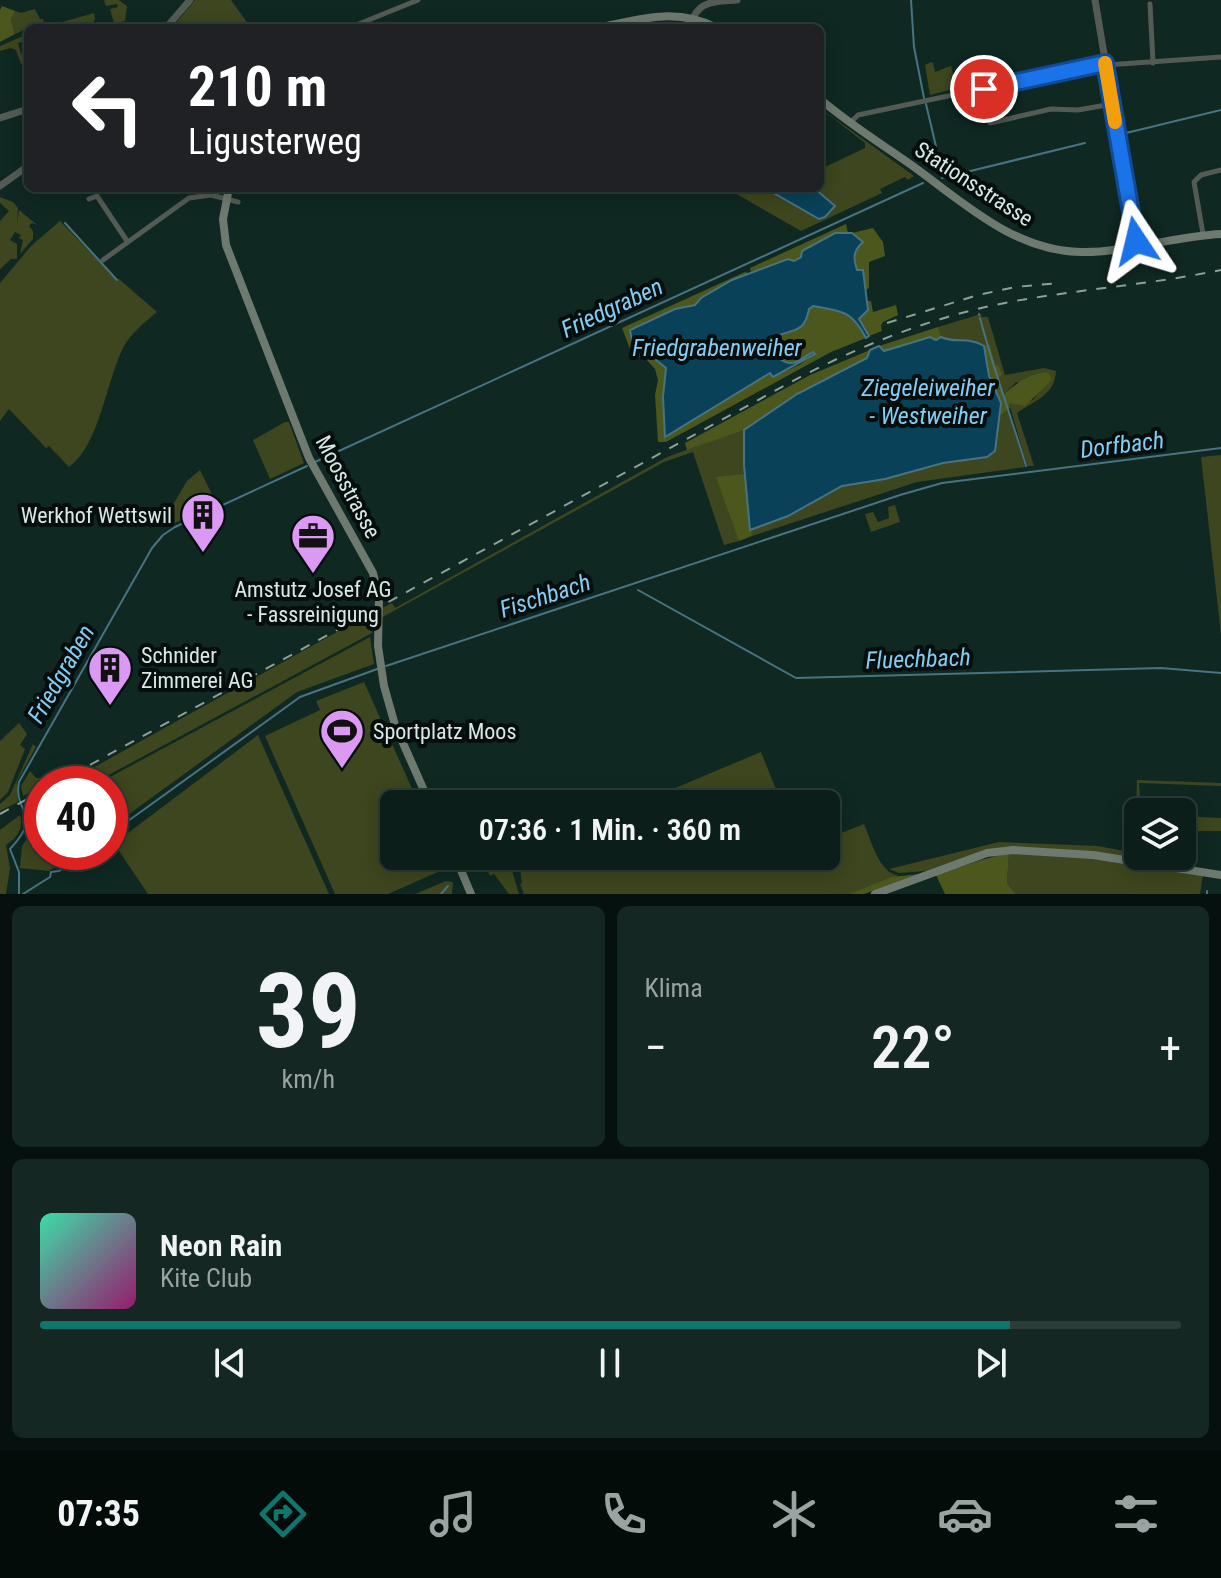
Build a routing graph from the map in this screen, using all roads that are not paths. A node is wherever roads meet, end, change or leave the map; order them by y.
1 (190, 0) edge
2 (418, 0) edge
3 (737, 0) edge
4 (1095, 0) edge
5 (1150, 4) dead end
6 (693, 18) junction
7 (169, 24) edge
8 (359, 24) edge
9 (617, 24) edge
10 (707, 24) edge
11 (1221, 57) edge
12 (1153, 63) junction
13 (1106, 64) junction
14 (824, 102) edge
15 (1112, 104) junction
16 (24, 110) edge
17 (0, 118) edge
18 (851, 122) junction
19 (990, 123) dead end
20 (24, 169) edge
21 (1221, 170) edge
22 (0, 185) edge
23 (228, 192) edge
24 (89, 199) dead end
25 (226, 200) junction
26 (238, 202) dead end
27 (1203, 234) junction
28 (1221, 234) edge
29 (127, 241) junction
30 (1136, 245) junction
31 (103, 260) dead end
32 (424, 790) edge
33 (461, 870) edge
34 (1221, 875) edge
35 (473, 894) edge
36 (875, 894) edge

1 - 7 street
2 - 8 street
3 - 6 street
4 - 13 street
5 - 12 street
6 - 9 main road
6 - 10 main road
11 - 12 street
12 - 13 street
13 - 15 street
13 - 18 street
14 - 18 main road, Stationsstrasse
15 - 19 street
15 - 30 street
16 - 17 street
18 - 30 main road, Stationsstrasse
20 - 22 street
21 - 27 street
23 - 25 main road, Moosstrasse
24 - 29 street
25 - 26 street
25 - 29 street
25 - 32 main road, Moosstrasse
27 - 28 main road, Stationsstrasse
27 - 30 main road, Stationsstrasse
29 - 31 street
33 - 35 main road
34 - 36 main road

